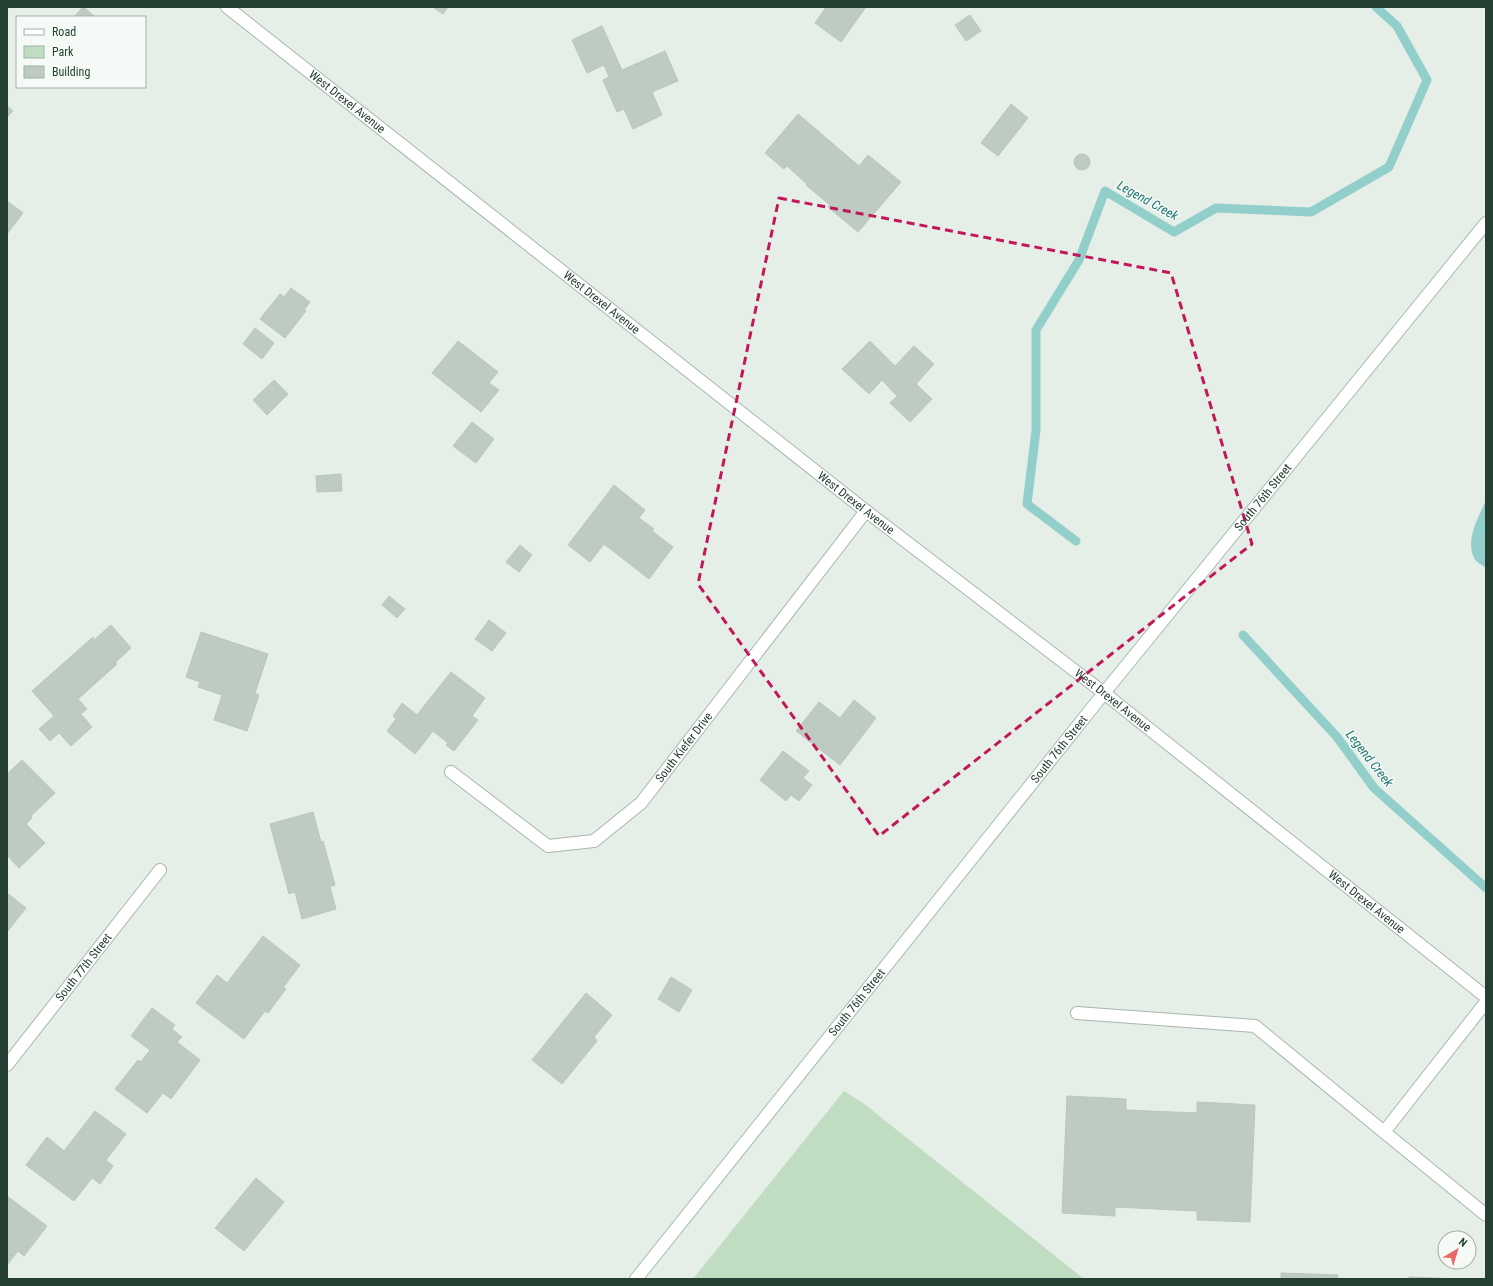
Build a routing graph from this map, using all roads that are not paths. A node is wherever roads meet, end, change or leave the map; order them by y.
1 (227, 7) edge
2 (1486, 223) edge
3 (866, 511) junction
4 (1104, 693) junction
5 (451, 772) dead end
6 (160, 870) dead end
7 (1486, 997) edge
8 (1486, 1002) edge
9 (1077, 1013) dead end
10 (7, 1065) edge
11 (1384, 1132) junction
12 (1486, 1215) edge
13 (636, 1279) edge

1 - 3 street, West Drexel Avenue
2 - 4 street, South 76th Street
3 - 4 street, West Drexel Avenue
3 - 5 street, South Kiefer Drive
4 - 7 street, West Drexel Avenue
4 - 13 street, South 76th Street
6 - 10 street, South 77th Street
8 - 11 street
9 - 11 street
11 - 12 street

